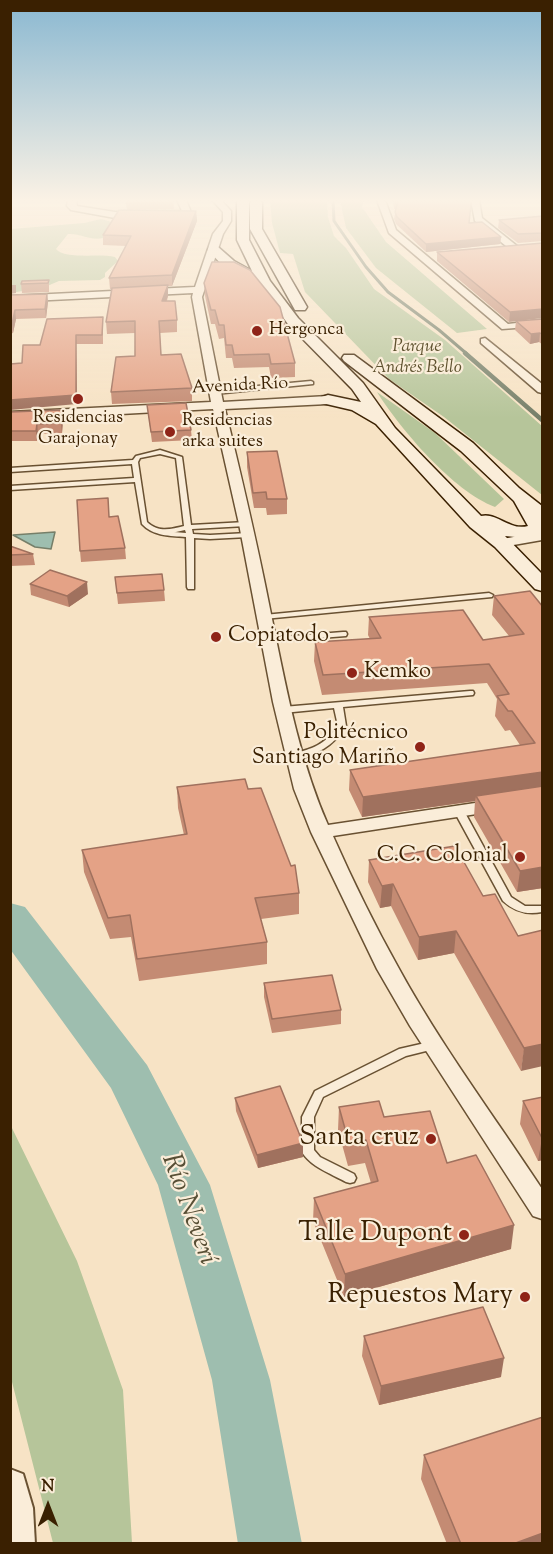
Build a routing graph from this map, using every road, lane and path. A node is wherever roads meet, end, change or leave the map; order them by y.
1 (205, 273) edge
2 (246, 273) edge
3 (259, 273) edge
4 (279, 273) edge
5 (440, 273) edge
6 (264, 282) junction
7 (198, 290) junction
8 (10, 299) edge
9 (543, 323) edge
10 (485, 341) dead end
11 (339, 368) junction
12 (311, 383) dead end
13 (543, 390) edge
14 (216, 399) junction
15 (328, 400) junction
16 (10, 416) edge
17 (382, 422) junction
18 (135, 462) junction
19 (10, 470) edge
20 (138, 480) junction
21 (10, 488) edge
22 (513, 492) junction
23 (455, 498) junction
24 (543, 508) edge
25 (543, 514) edge
26 (188, 527) junction
27 (247, 530) junction
28 (164, 533) junction
29 (543, 536) edge
30 (190, 537) junction
31 (502, 543) junction
32 (543, 546) edge
33 (527, 569) junction
34 (543, 585) edge
35 (191, 586) dead end
36 (489, 595) dead end
37 (264, 617) junction
38 (342, 634) dead end
39 (268, 640) junction
40 (470, 693) dead end
41 (338, 705) junction
42 (283, 710) junction
43 (294, 756) junction
44 (543, 798) edge
45 (459, 811) junction
46 (320, 832) junction
47 (543, 909) edge
48 (434, 1044) junction
49 (350, 1178) dead end
50 (543, 1209) edge
51 (10, 1487) edge
52 (16, 1544) edge

1 - 7 street
2 - 6 main road
3 - 6 main road
4 - 22 main road
5 - 9 street
6 - 11 main road
7 - 8 street
7 - 14 street
10 - 13 street
11 - 15 main road
11 - 17 main road
12 - 14 lane
14 - 15 street, Avenida Río
14 - 16 street, Avenida Río
14 - 27 street
15 - 17 main road
17 - 23 main road
18 - 19 lane
18 - 20 lane
18 - 26 lane
20 - 21 lane
20 - 28 lane
22 - 23 main road
22 - 24 main road
22 - 25 main road
23 - 31 main road
26 - 27 lane
26 - 28 lane
26 - 30 lane
27 - 30 lane
27 - 37 street
28 - 30 lane
29 - 31 street
30 - 35 lane
31 - 33 main road
32 - 33 main road
33 - 34 main road
36 - 37 lane
37 - 39 street
38 - 39 lane
39 - 42 street
40 - 41 lane
41 - 42 lane
41 - 43 lane
42 - 43 street
43 - 46 street
44 - 45 street
45 - 46 street
45 - 47 lane
46 - 48 street
48 - 49 lane
48 - 50 street
51 - 52 street

